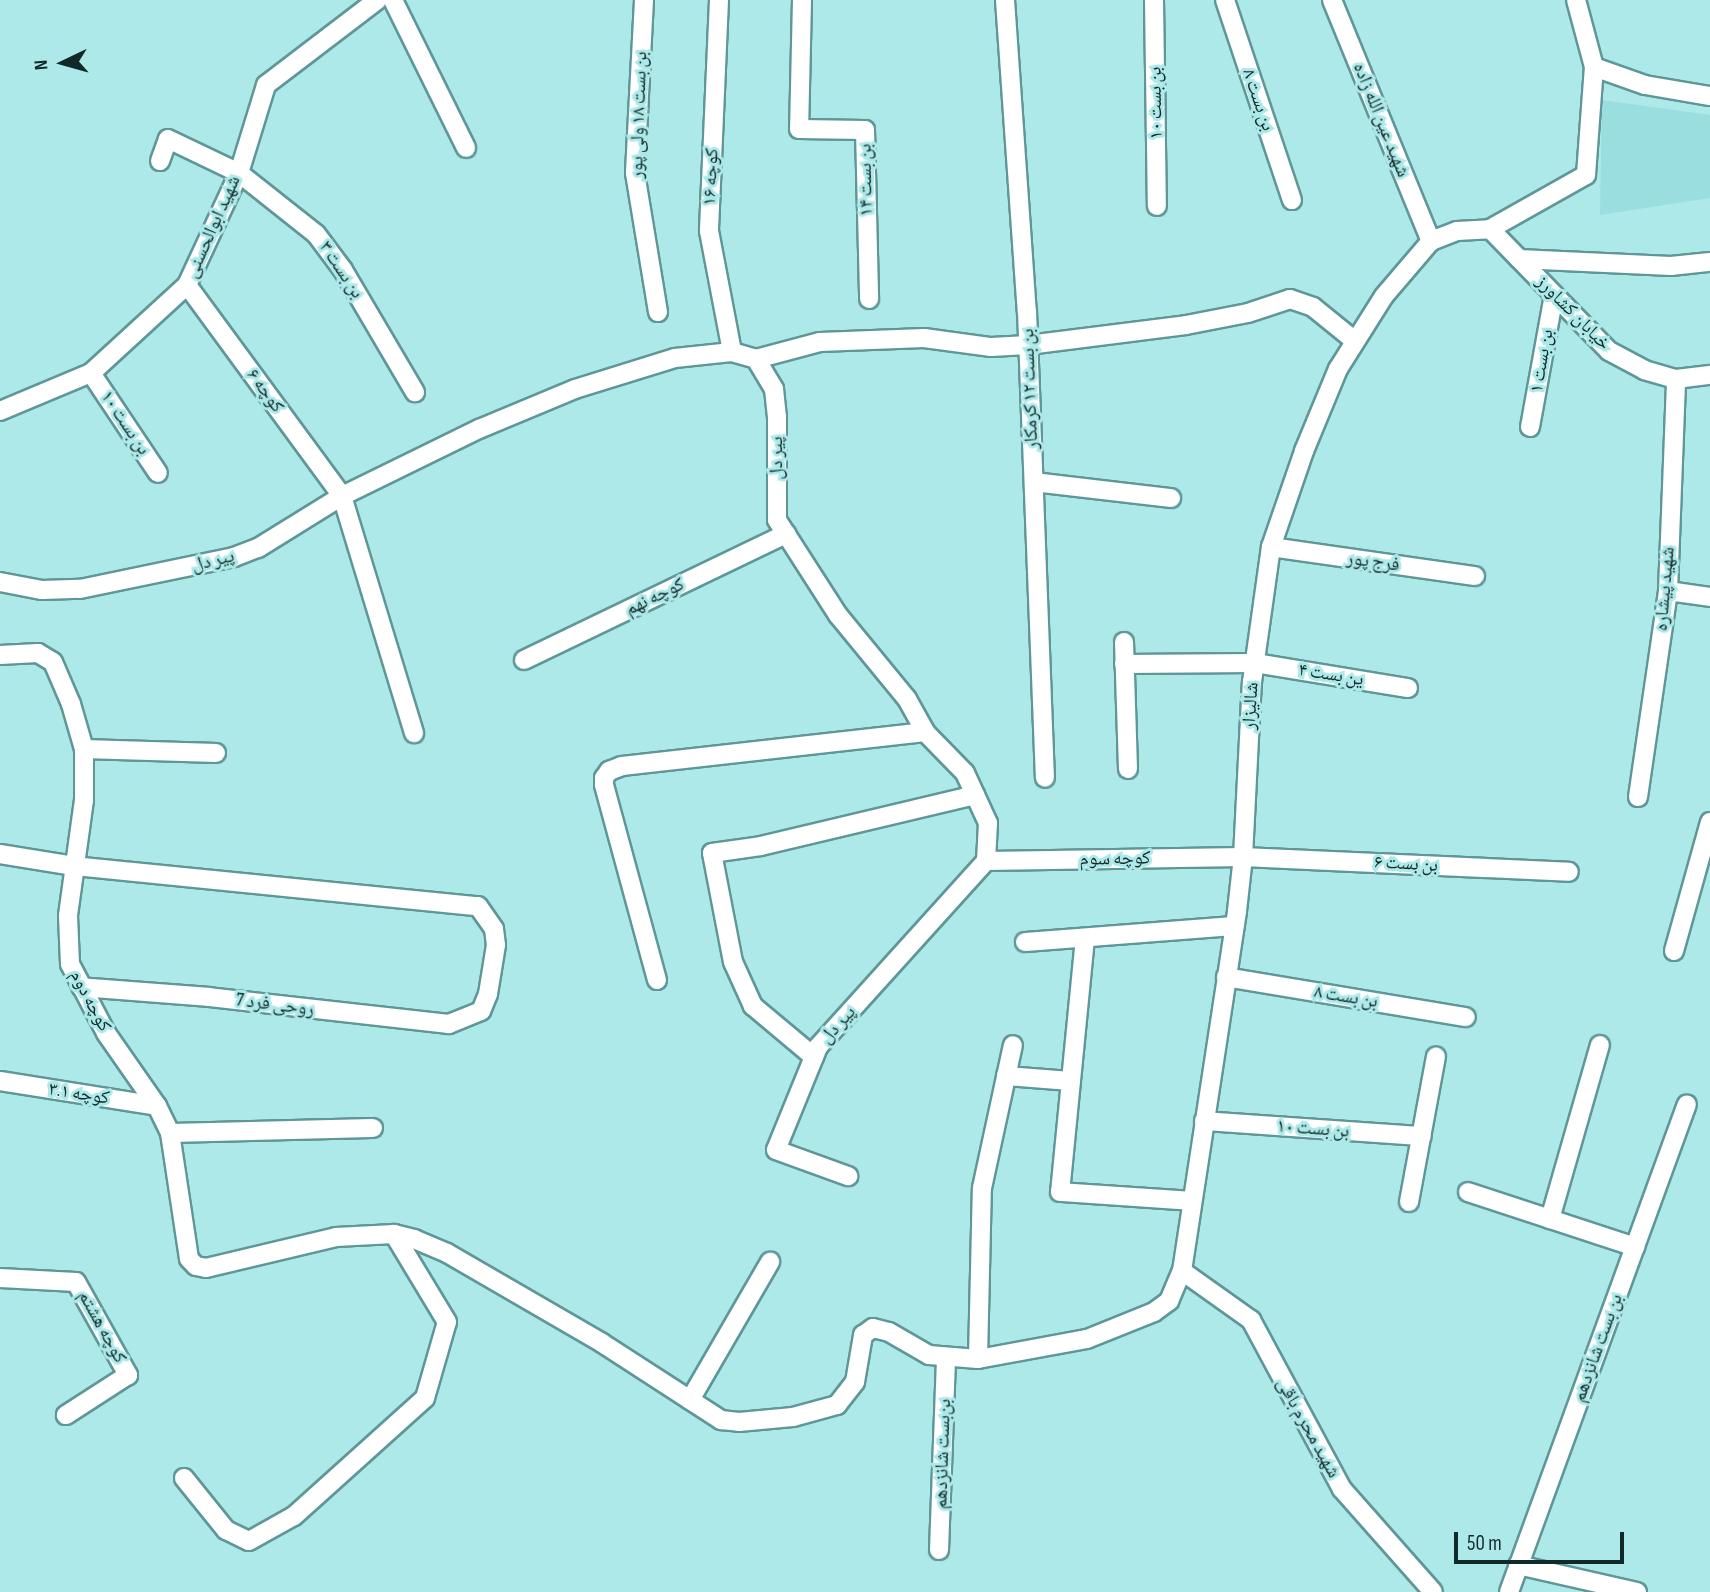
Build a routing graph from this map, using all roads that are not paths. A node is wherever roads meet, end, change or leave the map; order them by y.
1 (377, 0) edge
2 (393, 0) edge
3 (644, 0) edge
4 (719, 0) edge
5 (802, 0) edge
6 (1004, 0) edge
7 (1154, 0) edge
8 (1225, 0) edge
9 (1332, 0) edge
10 (1576, 0) edge
11 (1594, 67) junction
12 (1710, 96) edge
13 (466, 148) dead end
14 (160, 161) dead end
15 (239, 173) junction
16 (1292, 200) dead end
17 (1157, 206) dead end
18 (1490, 229) junction
19 (1431, 241) junction
20 (1519, 259) junction
21 (1710, 262) edge
22 (187, 285) junction
23 (1554, 295) junction
24 (869, 299) dead end
25 (659, 312) dead end
26 (1355, 341) junction
27 (1028, 345) junction
28 (732, 352) junction
29 (756, 359) junction
30 (92, 373) junction
31 (1710, 374) edge
32 (1676, 379) junction
33 (415, 392) dead end
34 (0, 411) edge
35 (1530, 427) dead end
36 (158, 473) dead end
37 (1034, 482) junction
38 (342, 496) junction
39 (1171, 498) dead end
40 (786, 534) junction
41 (1271, 547) junction
42 (1475, 576) dead end
43 (0, 582) edge
44 (1668, 591) junction
45 (1710, 597) edge
46 (1124, 642) dead end
47 (0, 655) edge
48 (524, 660) dead end
49 (1255, 663) junction
50 (1124, 664) junction
51 (1408, 688) dead end
52 (925, 732) junction
53 (414, 733) dead end
54 (84, 749) junction
55 (216, 753) dead end
56 (1128, 769) dead end
57 (1045, 778) dead end
58 (975, 795) junction
59 (1638, 797) dead end
60 (1710, 822) edge
61 (0, 854) edge
62 (1243, 857) junction
63 (986, 861) junction
64 (74, 866) junction
65 (1569, 872) dead end
66 (1234, 926) junction
67 (1085, 938) junction
68 (1025, 943) dead end
69 (1674, 951) dead end
70 (1226, 977) junction
71 (657, 980) dead end
72 (81, 987) junction
73 (1466, 1017) dead end
74 (1013, 1045) dead end
75 (1600, 1045) dead end
76 (814, 1056) junction
77 (1436, 1056) dead end
78 (1006, 1076) junction
79 (0, 1081) edge
80 (1071, 1082) junction
81 (1687, 1104) dead end
82 (157, 1106) junction
83 (1204, 1121) junction
84 (373, 1129) dead end
85 (170, 1133) junction
86 (1421, 1136) junction
87 (848, 1176) dead end
88 (1468, 1192) dead end
89 (1192, 1201) junction
90 (1409, 1202) dead end
91 (1550, 1219) junction
92 (394, 1234) junction
93 (1635, 1247) junction
94 (770, 1262) dead end
95 (1182, 1271) junction
96 (0, 1278) edge
97 (946, 1358) junction
98 (978, 1359) junction
99 (690, 1400) junction
100 (66, 1415) dead end
101 (184, 1478) dead end
102 (939, 1550) dead end
103 (1518, 1566) junction
104 (1433, 1592) edge
105 (1509, 1592) edge
106 (1637, 1592) edge

1 - 15 street, شهید ابوالحسنی
2 - 13 street
3 - 25 street, بن بست ۱۸ ولی پور
4 - 28 street, کوچه ۱۶
5 - 24 street, بن بست ۱۴
6 - 27 street, بن بست ۱۲ کرمکار
7 - 17 street, بن بست ۱۰
8 - 16 street, بن بست ۸
9 - 19 street, شهید عین الله زاده
10 - 11 street
11 - 12 street
11 - 18 street
14 - 15 street, بن بست ۳
15 - 22 street, شهید ابوالحسنی
15 - 33 street, بن بست ۳
18 - 19 street
18 - 20 street, خیابان کشاورز
19 - 26 street, شالیزار
20 - 21 street
20 - 23 street, خیابان کشاورز
22 - 30 street, شهید ابوالحسنی
22 - 38 street, کوچه ۶
23 - 32 street, خیابان کشاورز
23 - 35 street, بن بست ۱
26 - 27 street
26 - 41 street, شالیزار
27 - 29 street
27 - 37 street, بن بست ۱۲ کرمکار
28 - 29 street, پیر دل
28 - 38 street, پیر دل
29 - 40 street, پیر دل
30 - 34 street, شهید ابوالحسنی
30 - 36 street, بن بست ۱۰
31 - 32 street, خیابان کشاورز
32 - 44 street, شهید پیشاره
37 - 39 street
37 - 57 street, بن بست ۱۲ کرمکار
38 - 43 street, پیر دل
38 - 53 street, کوچه ۶
40 - 48 street, کوچه نهم
40 - 52 street, پیر دل
41 - 42 street, فرج پور
41 - 49 street, شالیزار
44 - 45 street
44 - 59 street, شهید پیشاره
46 - 50 street
47 - 54 street, کوچه دوم
49 - 50 street, ین بست ۴
49 - 51 street, ین بست ۴
49 - 62 street, شالیزار
50 - 56 street
52 - 58 street, پیر دل
52 - 71 street
54 - 55 street
54 - 64 street, کوچه دوم
58 - 63 street, پیر دل
58 - 76 street
60 - 69 street
61 - 64 street
62 - 63 street, کوچه سوم
62 - 65 street, بن بست ۶
62 - 66 street, شالیزار
63 - 76 street, پیر دل
64 - 72 street, کوچه دوم
64 - 72 street, روحی فرد 7
66 - 67 street
66 - 70 street, شالیزار
67 - 68 street
67 - 80 street
70 - 73 street, بن بست ۸
70 - 83 street, شالیزار
72 - 82 street, کوچه دوم
74 - 78 street
75 - 91 street
76 - 87 street, پیر دل
77 - 86 street
78 - 80 street
78 - 98 street
79 - 82 street, کوچه ۳.۱
80 - 89 street
81 - 93 street, بن بست شانزدهم
82 - 85 street, کوچه دوم
83 - 86 street, بن بست ۱۰
83 - 89 street, شالیزار
84 - 85 street
85 - 92 street, کوچه دوم
86 - 90 street
88 - 91 street
89 - 95 street, شالیزار
91 - 93 street
92 - 99 street
92 - 101 street
93 - 103 street, بن بست شانزدهم
94 - 99 street
95 - 98 street, شالیزار
95 - 104 street, شهید محرم باقی
96 - 100 street, کوچه هشتم
97 - 98 street, شالیزار
97 - 99 street, شالیزار
97 - 102 street, بن‌بست شانزدهم
103 - 105 street, بن بست شانزدهم
103 - 106 street

